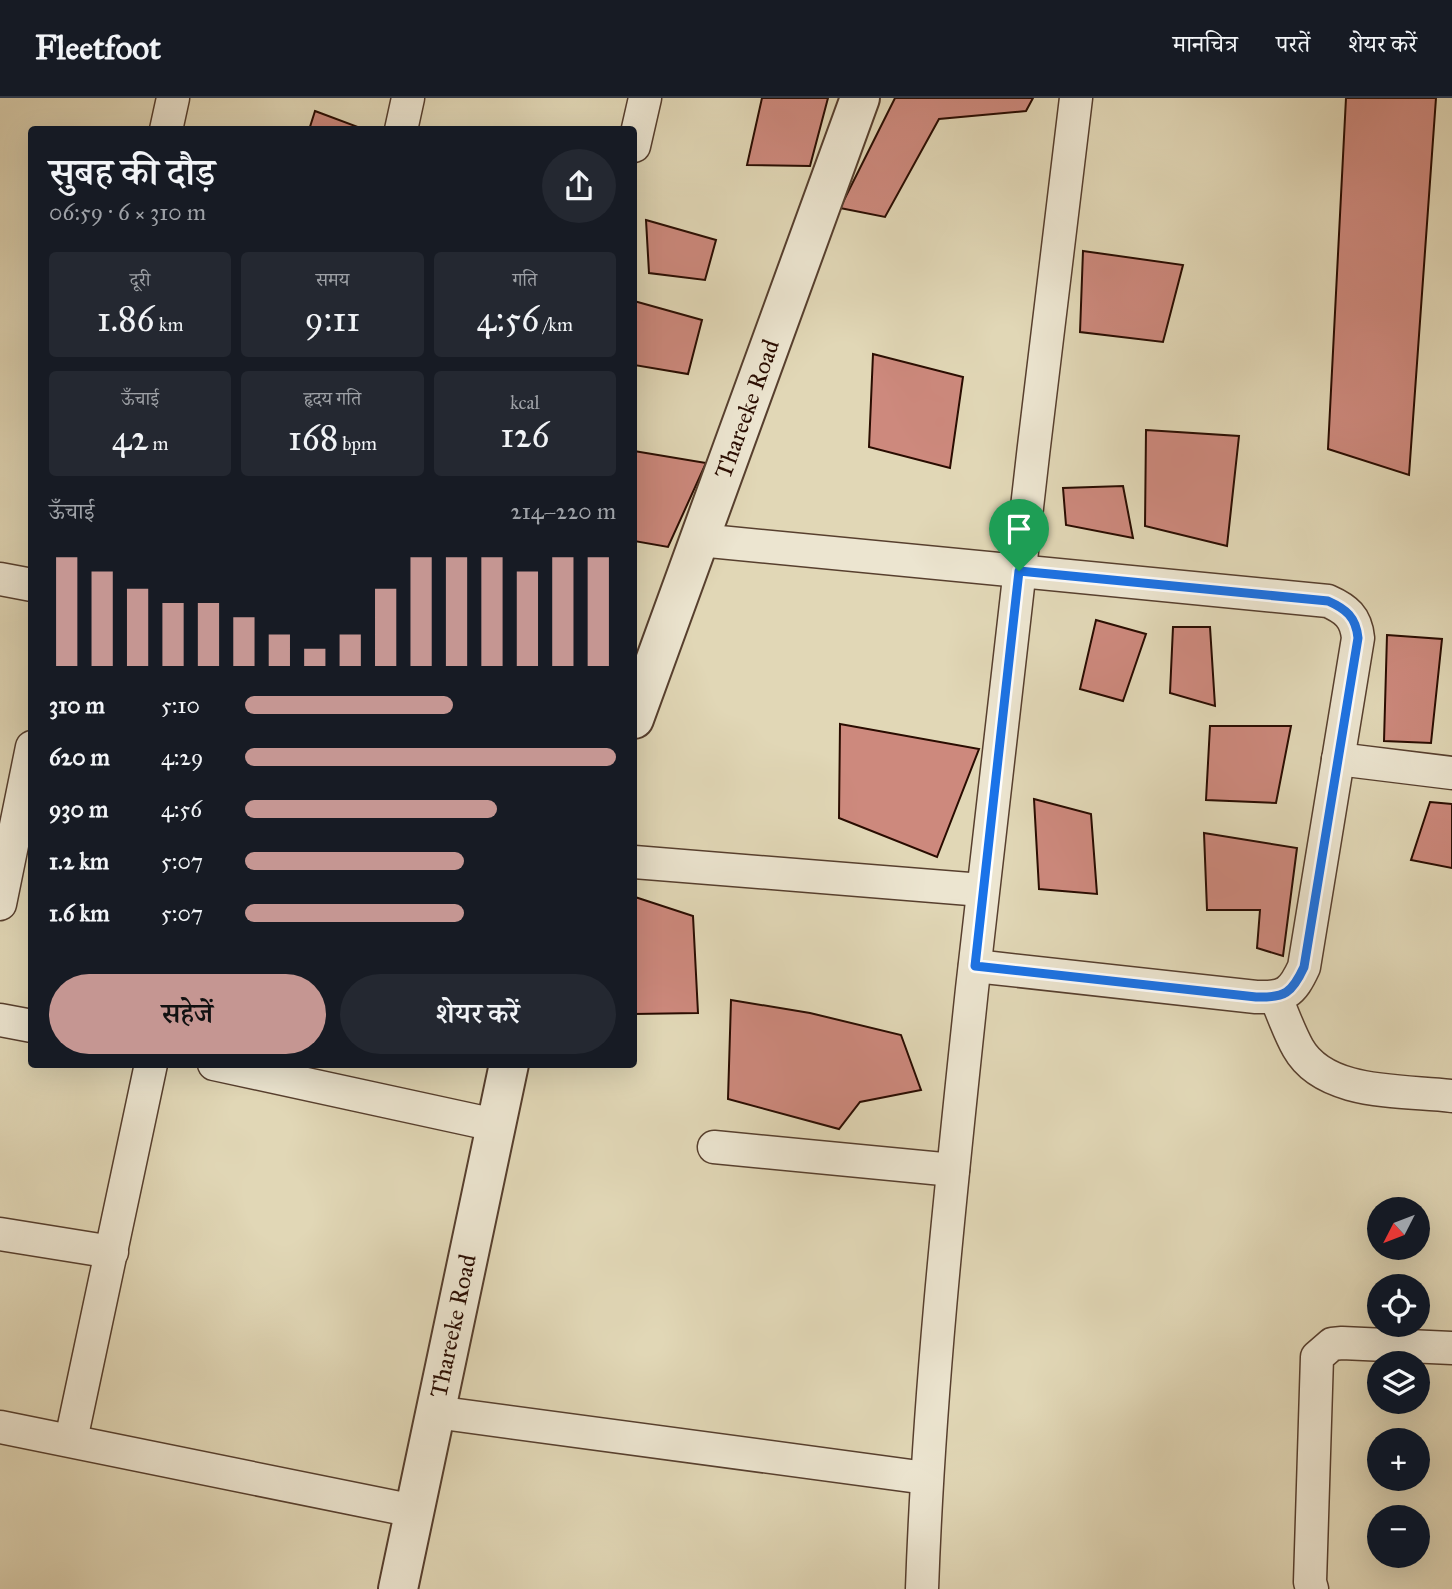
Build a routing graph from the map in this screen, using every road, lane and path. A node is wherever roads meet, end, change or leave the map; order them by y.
1 (173, 98) edge
2 (408, 98) edge
3 (645, 98) edge
4 (860, 98) edge
5 (1076, 98) edge
6 (167, 126) edge
7 (402, 126) edge
8 (637, 133) edge
9 (699, 540) junction
10 (1019, 571) junction
11 (0, 579) edge
12 (28, 584) edge
13 (637, 711) edge
14 (1338, 759) junction
15 (28, 767) edge
16 (1452, 773) edge
17 (637, 862) edge
18 (982, 890) junction
19 (0, 904) edge
20 (975, 966) junction
21 (1276, 998) junction
22 (0, 1020) edge
23 (28, 1025) edge
24 (150, 1068) edge
25 (232, 1068) edge
26 (508, 1068) edge
27 (1452, 1096) edge
28 (495, 1125) junction
29 (714, 1147) dead end
30 (953, 1170) junction
31 (0, 1234) edge
32 (111, 1252) junction
33 (1452, 1348) edge
34 (435, 1412) junction
35 (0, 1427) edge
36 (71, 1440) junction
37 (926, 1478) junction
38 (414, 1511) junction
39 (398, 1589) edge
40 (922, 1589) edge
41 (1312, 1589) edge

1 - 6 street
2 - 7 street
3 - 8 street
4 - 9 street, Thareeke Road
5 - 10 street
9 - 10 street
9 - 13 street, Thareeke Road
10 - 14 street
10 - 18 street
11 - 12 street
14 - 16 street
14 - 21 street
15 - 19 street
17 - 18 street
18 - 20 street
20 - 21 street
20 - 30 street
21 - 27 street
22 - 23 street
24 - 32 street
25 - 28 street
26 - 28 street, Thareeke Road
28 - 34 street, Thareeke Road
29 - 30 street
30 - 37 street
31 - 32 street
32 - 36 street
33 - 41 street
34 - 37 street
34 - 38 street, Thareeke Road
35 - 36 street
36 - 38 street
37 - 40 street
38 - 39 street, Thareeke Road

